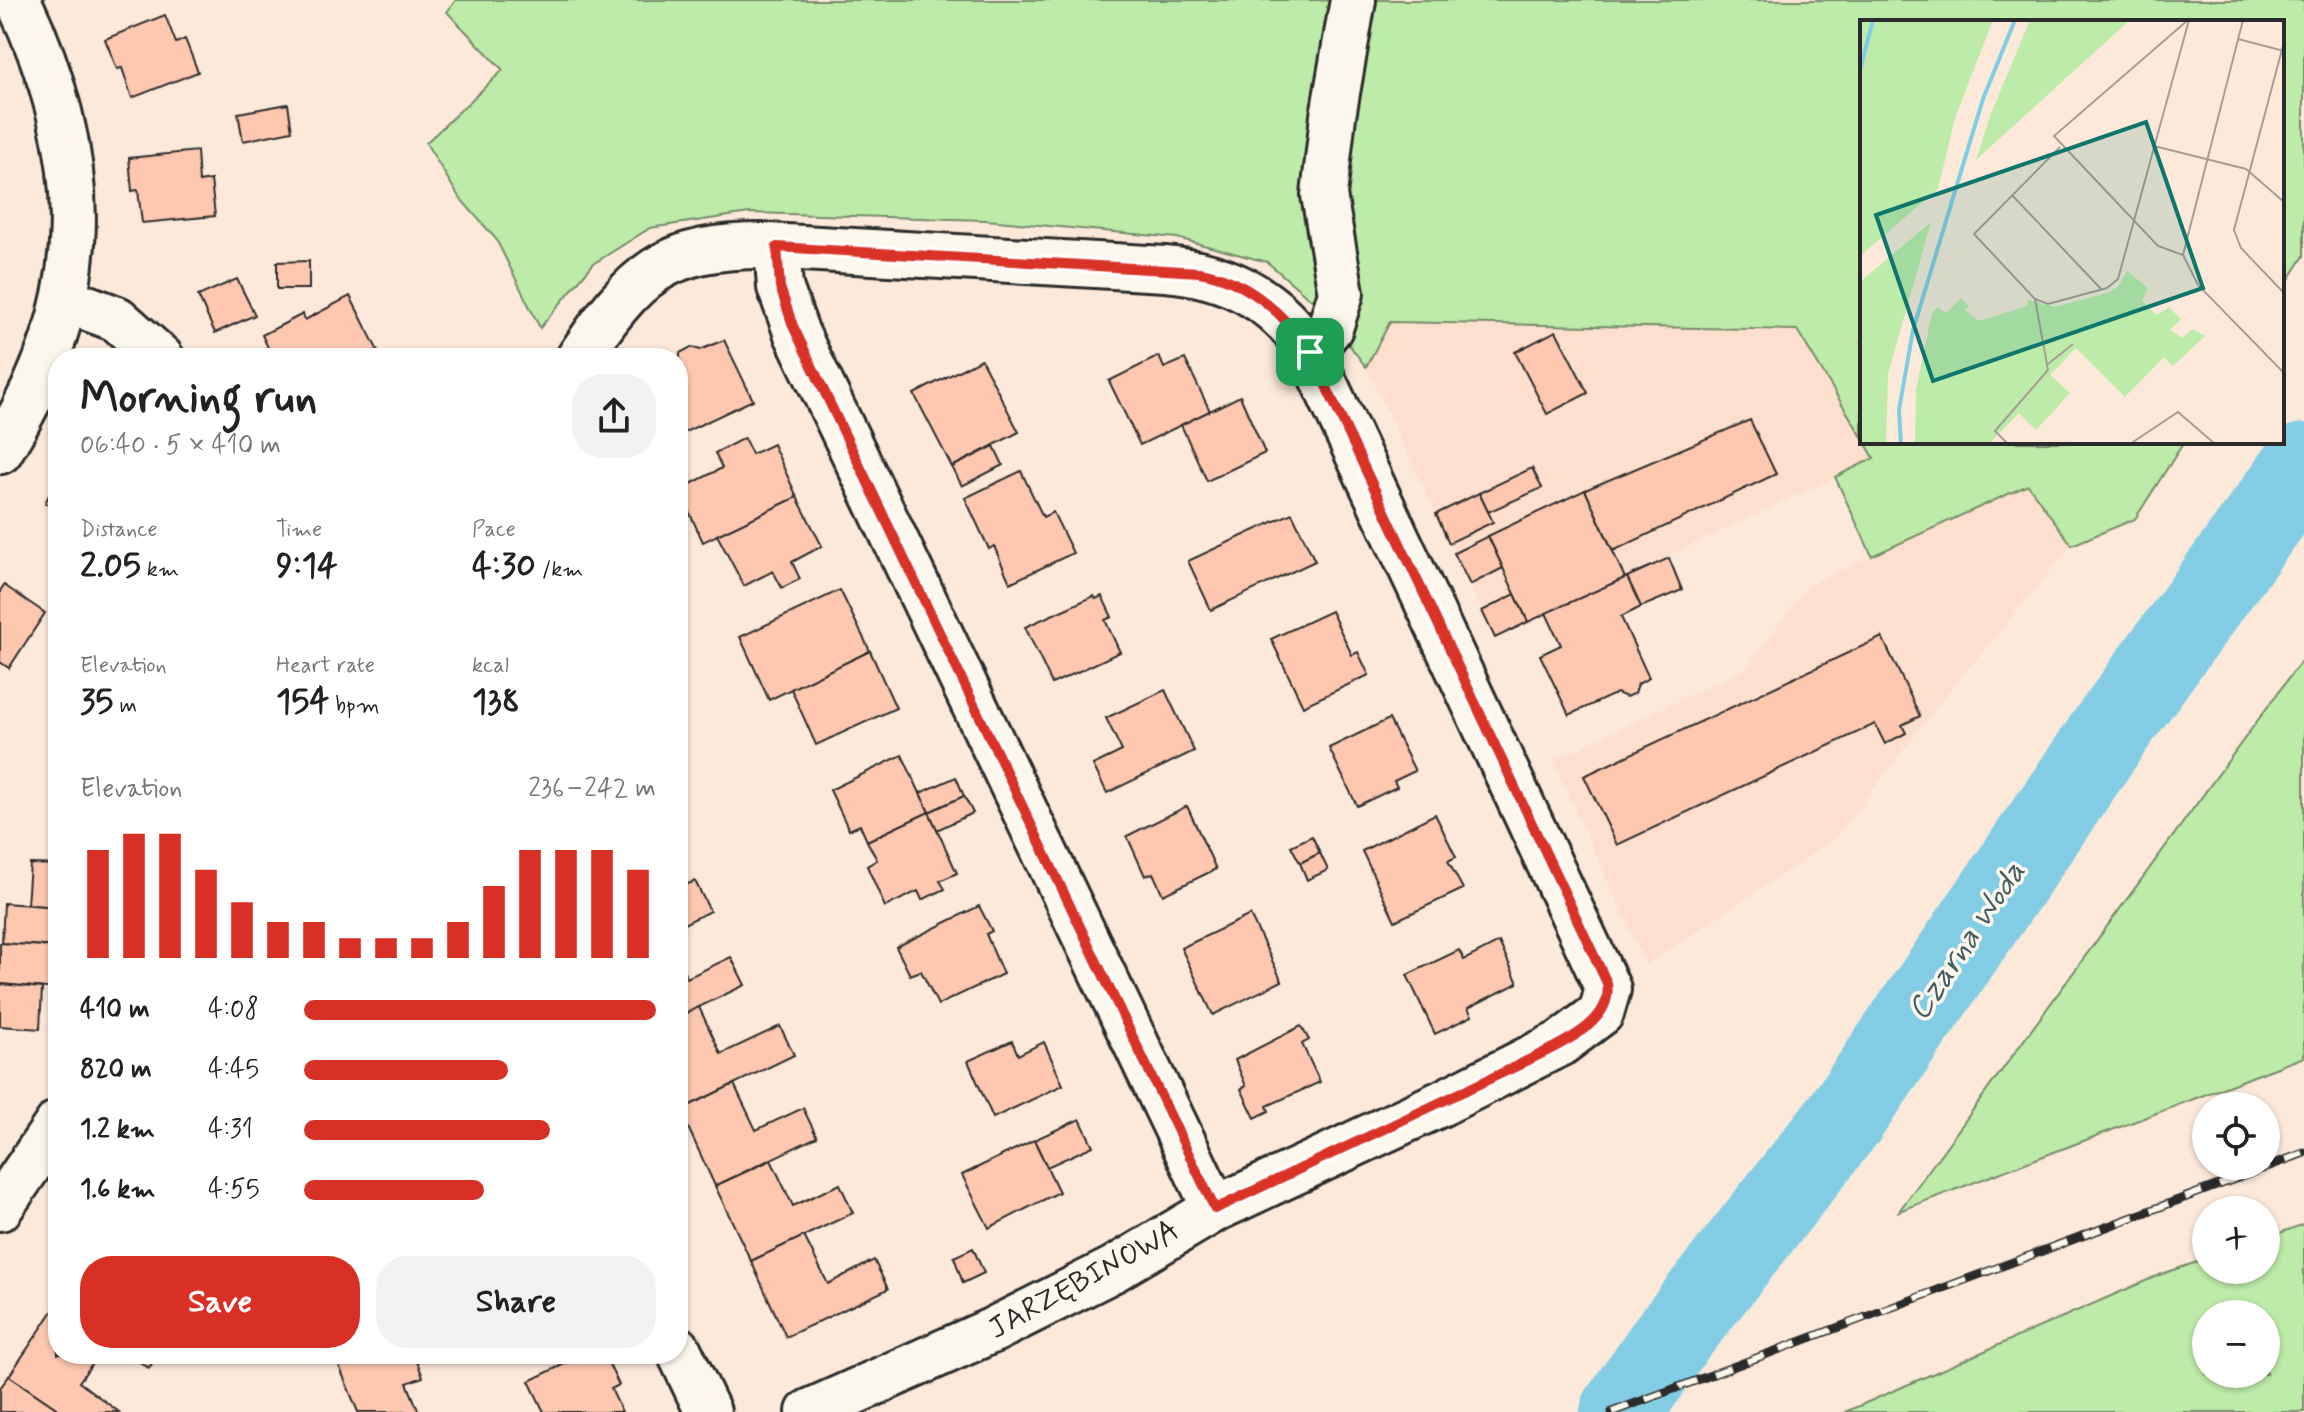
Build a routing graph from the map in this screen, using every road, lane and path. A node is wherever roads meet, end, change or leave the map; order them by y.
1 (18, 0) edge
2 (1353, 0) edge
3 (777, 247) junction
4 (66, 300) junction
5 (50, 348) edge
6 (150, 348) edge
7 (587, 348) edge
8 (1310, 352) junction
9 (48, 354) edge
10 (0, 451) edge
11 (48, 1137) edge
12 (0, 1207) edge
13 (1215, 1209) junction
14 (685, 1364) edge
15 (708, 1412) edge
16 (809, 1412) edge

1 - 4 street
2 - 8 street
3 - 7 street, JARZĘBINOWA
3 - 8 street, JARZĘBINOWA
3 - 13 street
4 - 5 street
4 - 6 street
8 - 13 street, JARZĘBINOWA
9 - 10 street
11 - 12 street
13 - 16 street, JARZĘBINOWA
14 - 15 street

